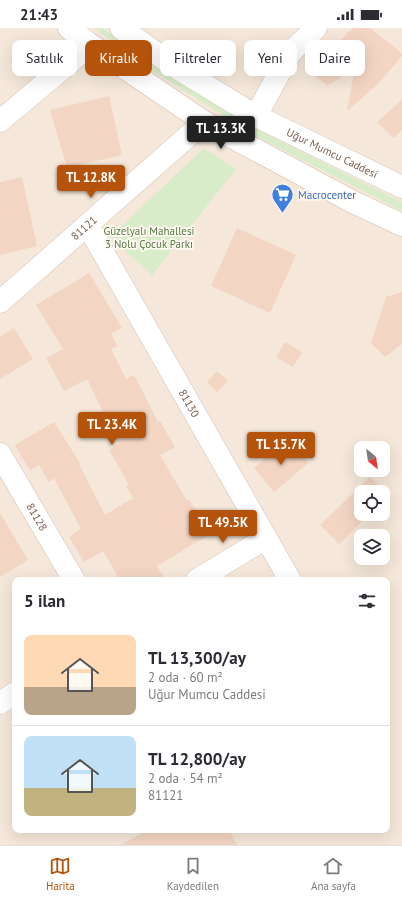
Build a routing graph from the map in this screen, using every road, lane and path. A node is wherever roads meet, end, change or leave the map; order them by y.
1 (69, 28) edge
2 (121, 28) edge
3 (316, 28) edge
4 (85, 41) edge
5 (85, 46) edge
6 (136, 76) edge
7 (256, 116) junction
8 (0, 121) edge
9 (204, 122) junction
10 (402, 187) edge
11 (88, 226) junction
12 (402, 226) edge
13 (0, 302) edge
14 (0, 454) edge
15 (266, 538) junction
16 (72, 577) edge
17 (202, 577) edge
18 (288, 577) edge
19 (12, 695) edge
20 (0, 703) edge

1 - 4 street
2 - 7 street, Uğur Mumcu Caddesi
3 - 7 street
5 - 8 street
6 - 9 street
7 - 10 street, Uğur Mumcu Caddesi
9 - 11 street, 81121
9 - 12 street
11 - 13 street, 81121
11 - 15 street, 81130
14 - 16 street, 81128
15 - 17 street
15 - 18 street, 81130
19 - 20 street

